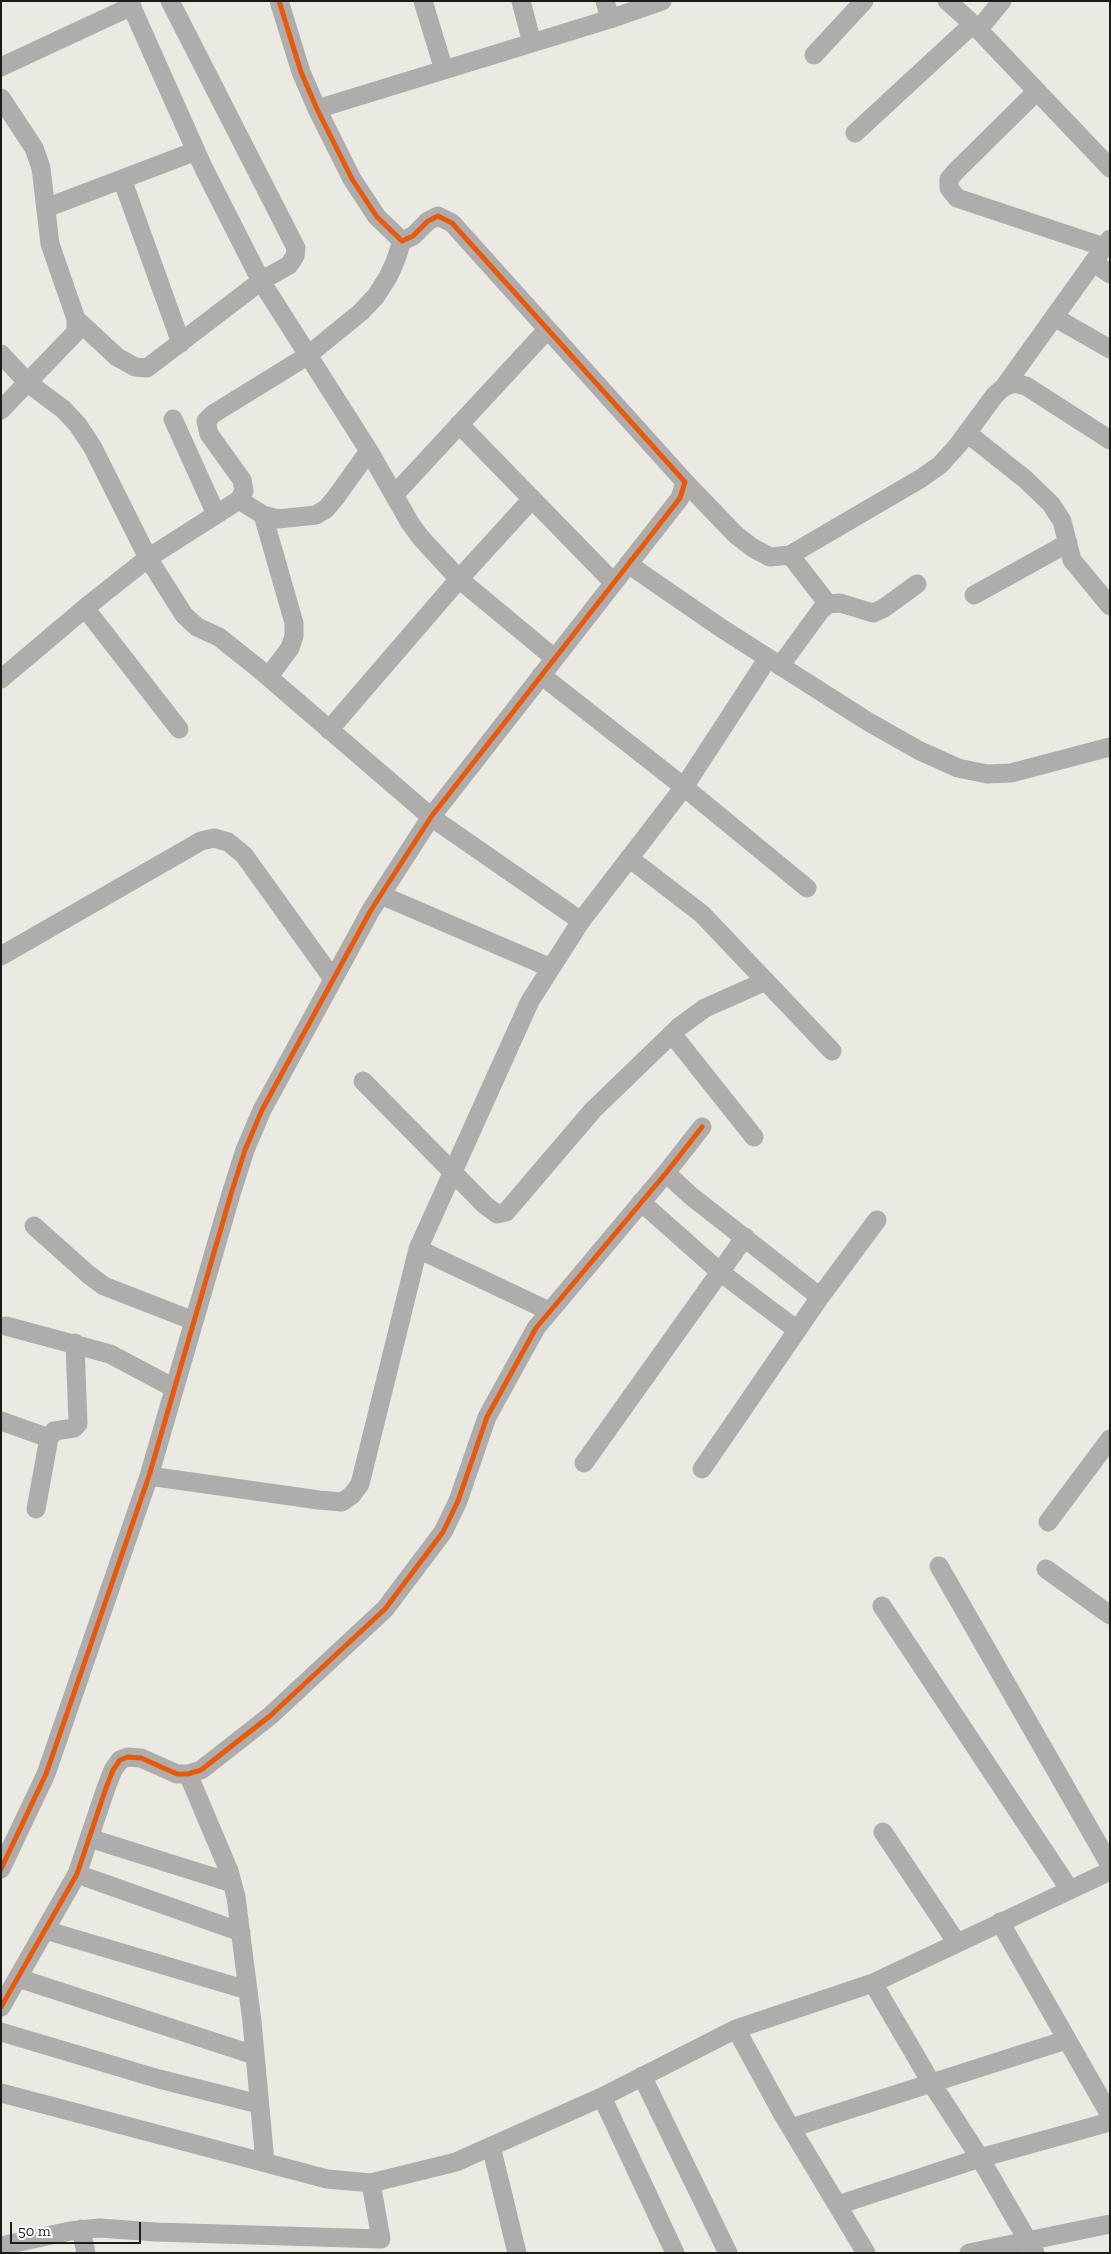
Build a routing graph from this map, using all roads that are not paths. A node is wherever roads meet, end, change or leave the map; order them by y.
1 (170, 1) edge
2 (279, 1) edge
3 (423, 1) edge
4 (521, 1) edge
5 (605, 1) edge
6 (662, 1) edge
7 (864, 1) edge
8 (947, 1) edge
9 (1002, 1) edge
10 (130, 4) edge
11 (610, 20) junction
12 (976, 27) junction
13 (532, 44) junction
14 (814, 55) dead end
15 (1, 67) edge
16 (444, 70) junction
17 (1037, 92) junction
18 (1, 98) edge
19 (317, 109) junction
20 (855, 134) dead end
21 (196, 152) junction
22 (1110, 168) edge
23 (122, 179) junction
24 (46, 208) junction
25 (402, 241) junction
26 (1107, 243) edge
27 (1093, 262) junction
28 (1110, 274) edge
29 (261, 281) junction
30 (1054, 316) junction
31 (76, 319) junction
32 (547, 330) junction
33 (181, 343) junction
34 (1110, 349) edge
35 (1, 354) edge
36 (307, 356) junction
37 (28, 383) junction
38 (1004, 387) junction
39 (1, 410) edge
40 (173, 419) dead end
41 (459, 424) junction
42 (967, 433) junction
43 (1110, 440) edge
44 (369, 451) junction
45 (685, 482) junction
46 (395, 494) junction
47 (532, 499) junction
48 (239, 500) junction
49 (216, 514) junction
50 (263, 515) junction
51 (1068, 543) junction
52 (790, 555) junction
53 (148, 558) junction
54 (628, 564) junction
55 (459, 579) junction
56 (613, 582) junction
57 (917, 584) dead end
58 (974, 595) dead end
59 (828, 604) junction
60 (1110, 606) edge
61 (85, 608) junction
62 (554, 657) junction
63 (774, 662) junction
64 (542, 675) junction
65 (268, 676) junction
66 (1, 679) edge
67 (178, 730) dead end
68 (329, 730) junction
69 (1110, 746) edge
70 (684, 787) junction
71 (430, 817) junction
72 (629, 858) junction
73 (807, 888) dead end
74 (381, 895) junction
75 (581, 921) junction
76 (1, 956) edge
77 (551, 968) junction
78 (333, 979) junction
79 (766, 981) junction
80 (672, 1034) junction
81 (832, 1051) dead end
82 (363, 1081) dead end
83 (702, 1127) dead end
84 (754, 1137) dead end
85 (452, 1171) junction
86 (666, 1173) junction
87 (641, 1202) junction
88 (877, 1220) dead end
89 (34, 1226) dead end
90 (745, 1237) junction
91 (418, 1249) junction
92 (720, 1272) junction
93 (820, 1296) junction
94 (549, 1311) junction
95 (194, 1321) junction
96 (6, 1326) dead end
97 (797, 1330) junction
98 (75, 1343) junction
99 (174, 1388) junction
100 (1, 1421) edge
101 (49, 1438) junction
102 (1108, 1445) edge
103 (584, 1463) dead end
104 (702, 1469) dead end
105 (149, 1476) junction
106 (36, 1509) dead end
107 (1048, 1522) dead end
108 (939, 1566) dead end
109 (1046, 1569) dead end
110 (882, 1606) dead end
111 (1110, 1614) edge
112 (188, 1774) junction
113 (883, 1832) dead end
114 (89, 1838) junction
115 (1110, 1865) edge
116 (1, 1869) edge
117 (1110, 1871) edge
118 (77, 1874) junction
119 (232, 1883) junction
120 (1070, 1890) junction
121 (1000, 1922) junction
122 (45, 1930) junction
123 (241, 1932) junction
124 (956, 1943) junction
125 (18, 1978) junction
126 (873, 1983) junction
127 (247, 1990) junction
128 (1, 2007) edge
129 (736, 2029) junction
130 (1, 2032) edge
131 (1066, 2040) junction
132 (254, 2055) junction
133 (642, 2076) junction
134 (932, 2084) junction
135 (1, 2092) edge
136 (602, 2096) junction
137 (259, 2104) junction
138 (1110, 2115) edge
139 (1110, 2122) edge
140 (791, 2128) junction
141 (491, 2146) junction
142 (980, 2158) junction
143 (265, 2162) junction
144 (371, 2183) junction
145 (838, 2204) junction
146 (1110, 2224) edge
147 (81, 2230) junction
148 (1, 2246) edge
149 (382, 2246) edge
150 (1032, 2246) edge
151 (86, 2253) edge
152 (517, 2253) edge
153 (675, 2253) edge
154 (728, 2253) edge
155 (866, 2253) edge
156 (969, 2253) edge

1 - 29 street
2 - 19 street
3 - 16 street
4 - 13 street
5 - 11 street
6 - 11 street
7 - 14 street
8 - 12 street
9 - 12 street
10 - 15 street
10 - 21 street
11 - 13 street
12 - 17 street
12 - 20 street
13 - 16 street
16 - 19 street
17 - 22 street
17 - 26 street
18 - 24 street
19 - 25 street
21 - 23 street
21 - 29 street
23 - 24 street
23 - 33 street
24 - 31 street
25 - 32 street
25 - 36 street
26 - 27 street
27 - 28 street
27 - 30 street
29 - 33 street
29 - 36 street
30 - 34 street
30 - 38 street
31 - 33 street
31 - 37 street
32 - 41 street
32 - 45 street
35 - 37 street
36 - 44 street
36 - 48 street
37 - 39 street
37 - 53 street
38 - 42 street
38 - 43 street
40 - 49 street
41 - 46 street
41 - 47 street
42 - 51 street
42 - 52 street
44 - 46 street
44 - 50 street
45 - 52 street
45 - 54 street
46 - 55 street
47 - 55 street
47 - 56 street
48 - 49 street
48 - 50 street
49 - 53 street
50 - 65 street
51 - 58 street
51 - 60 street
52 - 59 street
53 - 61 street
53 - 65 street
54 - 56 street
54 - 63 street
55 - 62 street
55 - 68 street
56 - 62 street
57 - 59 street
59 - 63 street
61 - 66 street
61 - 67 street
62 - 64 street
63 - 69 street
63 - 70 street
64 - 70 street
64 - 71 street
65 - 68 street
68 - 71 street
70 - 72 street
70 - 73 street
71 - 74 street
71 - 75 street
72 - 75 street
72 - 79 street
74 - 77 street
74 - 78 street
75 - 77 street
76 - 78 street
77 - 85 street
78 - 95 street
79 - 80 street
79 - 81 street
80 - 84 street
80 - 85 street
82 - 85 street
83 - 86 street
85 - 91 street
86 - 87 street
86 - 90 street
87 - 92 street
87 - 94 street
88 - 93 street
89 - 95 street
90 - 92 street
90 - 93 street
91 - 94 street
91 - 105 street
92 - 97 street
92 - 103 street
93 - 97 street
94 - 112 street
95 - 99 street
96 - 98 street
97 - 104 street
98 - 99 street
98 - 101 street
99 - 105 street
100 - 101 street
101 - 106 street
102 - 107 street
105 - 116 street
108 - 115 street
109 - 111 street
110 - 120 street
112 - 114 street
112 - 119 street
113 - 124 street
114 - 118 street
114 - 119 street
117 - 120 street
118 - 122 street
118 - 123 street
119 - 123 street
120 - 121 street
121 - 124 street
121 - 131 street
122 - 125 street
122 - 127 street
123 - 127 street
124 - 126 street
125 - 128 street
125 - 132 street
126 - 129 street
126 - 134 street
127 - 132 street
129 - 133 street
129 - 140 street
130 - 137 street
131 - 134 street
131 - 138 street
132 - 137 street
133 - 136 street
133 - 154 street
134 - 140 street
134 - 142 street
135 - 143 street
136 - 141 street
136 - 153 street
137 - 143 street
139 - 142 street
140 - 145 street
141 - 144 street
141 - 152 street
142 - 145 street
142 - 150 street
143 - 144 street
144 - 149 street
145 - 155 street
146 - 150 street
147 - 148 street
147 - 149 street
147 - 151 street
150 - 156 street

